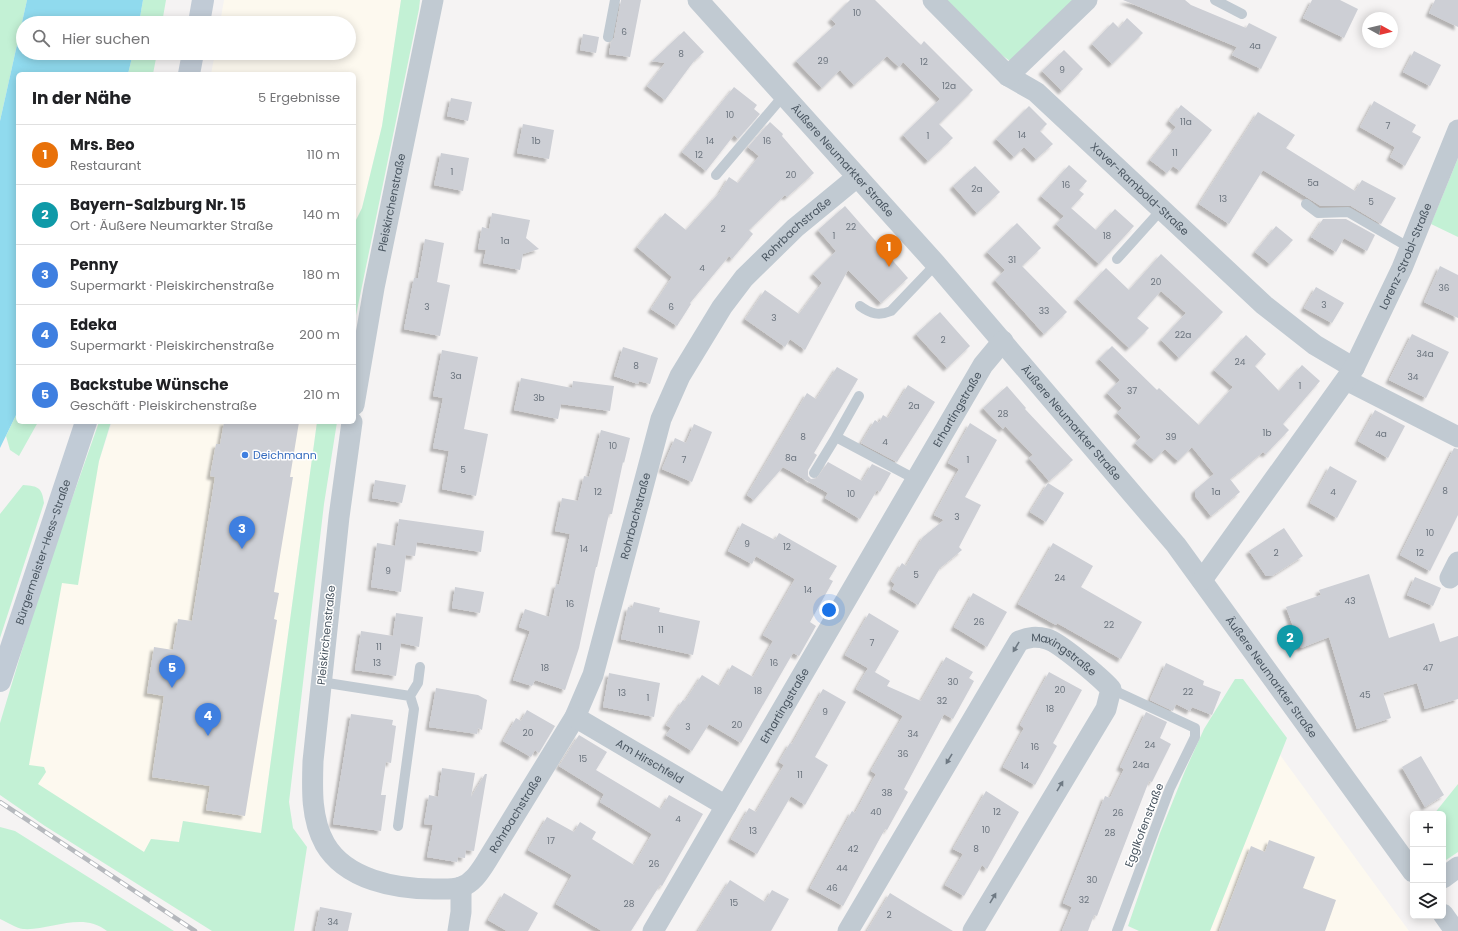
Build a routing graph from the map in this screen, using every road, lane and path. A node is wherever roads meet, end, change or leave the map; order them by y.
1 (202, 0) edge
2 (433, 0) edge
3 (615, 0) edge
4 (698, 0) edge
5 (933, 0) edge
6 (1087, 0) edge
7 (1215, 0) edge
8 (1242, 14) dead end
9 (199, 16) edge
10 (608, 37) dead end
11 (192, 60) edge
12 (189, 72) edge
13 (1008, 76) junction
14 (784, 95) junction
15 (1458, 130) edge
16 (716, 175) dead end
17 (857, 177) junction
18 (1306, 204) dead end
19 (1162, 209) junction
20 (1410, 248) junction
21 (1117, 259) dead end
22 (936, 264) junction
23 (860, 306) dead end
24 (1003, 341) junction
25 (1350, 374) junction
26 (356, 393) edge
27 (859, 396) dead end
28 (85, 424) edge
29 (352, 424) edge
30 (836, 437) junction
31 (1458, 437) edge
32 (814, 473) dead end
33 (915, 479) junction
34 (1202, 580) junction
35 (420, 667) dead end
36 (0, 681) edge
37 (321, 682) junction
38 (1111, 689) junction
39 (410, 696) junction
40 (575, 717) junction
41 (726, 806) junction
42 (398, 826) dead end
43 (1458, 867) edge
44 (1410, 868) edge
45 (1446, 876) edge
46 (461, 887) junction
47 (1446, 918) edge
48 (458, 931) edge
49 (653, 931) edge
50 (848, 931) edge
51 (973, 931) edge
52 (1117, 931) edge
53 (1455, 931) edge

1 - 9 main road
2 - 26 street, Pleiskirchenstraße
3 - 10 lane
4 - 14 street, Äußere Neumarkter Straße
5 - 13 street, Xaver-Rambold-Straße
6 - 13 street
7 - 8 lane
11 - 12 main road
13 - 19 street, Xaver-Rambold-Straße
14 - 16 lane
14 - 17 street, Äußere Neumarkter Straße
15 - 20 street, Lorenz-Strobl-Straße
17 - 22 street, Äußere Neumarkter Straße
17 - 40 street, Rohrbachstraße
18 - 20 lane
19 - 21 lane
19 - 25 street, Xaver-Rambold-Straße
20 - 25 street, Lorenz-Strobl-Straße
22 - 23 lane
22 - 24 street, Äußere Neumarkter Straße
24 - 33 street, Erhartingstraße
24 - 34 street, Äußere Neumarkter Straße
25 - 31 street
25 - 34 street, Lorenz-Strobl-Straße
27 - 30 lane
28 - 36 main road, Bürgermeister-Hess-Straße
29 - 37 street, Pleiskirchenstraße
30 - 32 lane
30 - 33 lane
33 - 41 street, Erhartingstraße
34 - 44 street, Äußere Neumarkter Straße
35 - 39 lane
37 - 39 lane
37 - 46 street, Pleiskirchenstraße
38 -> 50 street, Maxingstraße
51 -> 38 street
38 - 52 lane, Egglkofenstraße
39 - 42 lane
40 - 41 street, Am Hirschfeld
40 - 46 street, Rohrbachstraße
41 - 49 street, Erhartingstraße
43 - 45 street
46 - 48 street
47 - 53 street

